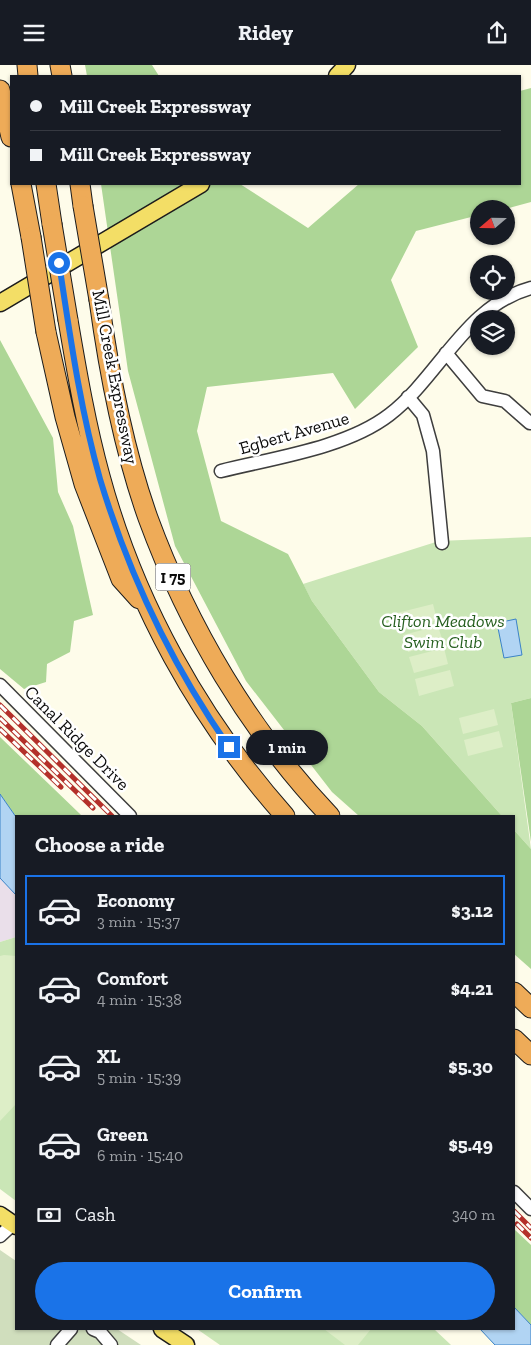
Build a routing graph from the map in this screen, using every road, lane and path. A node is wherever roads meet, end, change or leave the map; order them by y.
1 (347, 65) edge
2 (338, 75) edge
3 (0, 90) edge
4 (10, 133) edge
5 (21, 185) edge
6 (46, 185) edge
7 (80, 185) edge
8 (199, 185) edge
9 (531, 288) edge
10 (0, 303) edge
11 (446, 353) junction
12 (408, 397) junction
13 (530, 423) edge
14 (221, 471) dead end
15 (442, 543) dead end
16 (151, 613) junction
17 (0, 685) edge
18 (129, 815) edge
19 (284, 815) edge
20 (329, 815) edge
21 (515, 993) edge
22 (531, 1008) edge
23 (515, 1040) edge
24 (531, 1055) edge
25 (515, 1193) edge
26 (531, 1209) edge
27 (10, 1222) edge
28 (0, 1236) edge
29 (70, 1330) edge
30 (95, 1330) edge
31 (164, 1330) edge
32 (57, 1345) edge
33 (110, 1345) edge
34 (186, 1345) edge

1 - 2 main road
3 - 4 highway
5 - 16 highway, bridge
6 - 16 highway, Mill Creek Expressway / I 75, bridge
7 - 20 highway, Mill Creek Expressway / I 75, bridge
8 - 10 main road
9 - 11 street, Egbert Avenue
11 - 12 street, Egbert Avenue
11 - 13 street
12 - 14 street, Egbert Avenue
12 - 15 street
16 - 19 highway, Mill Creek Expressway / I 75
17 - 18 street, Canal Ridge Drive
21 - 22 highway
23 - 24 highway
25 - 26 street
27 - 28 street
29 - 32 street
30 - 33 street
31 - 34 main road

